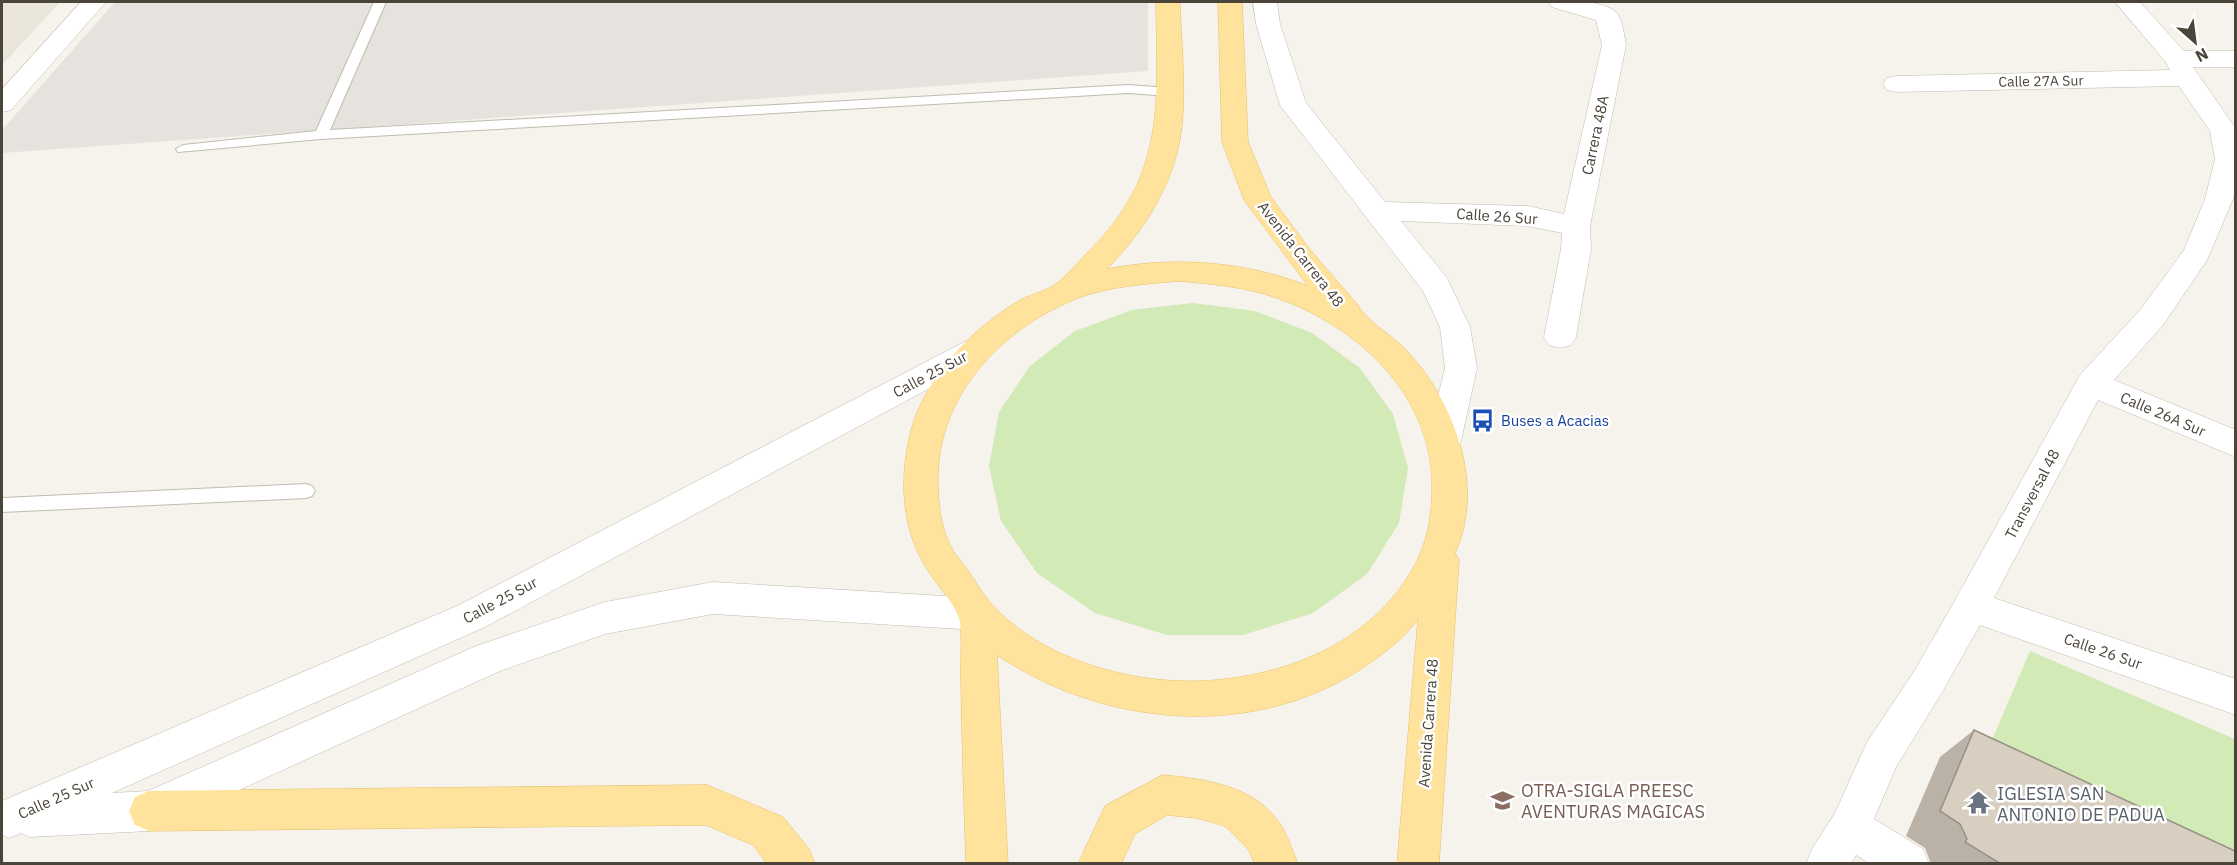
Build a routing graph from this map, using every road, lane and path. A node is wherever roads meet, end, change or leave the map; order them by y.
1 (94, 2) edge
2 (380, 2) edge
3 (1168, 2) edge
4 (1230, 2) edge
5 (1265, 2) edge
6 (1561, 2) edge
7 (2127, 2) edge
8 (2235, 59) edge
9 (2182, 68) junction
10 (1896, 84) dead end
11 (1170, 92) junction
12 (2, 104) edge
13 (2229, 131) edge
14 (321, 135) junction
15 (183, 149) dead end
16 (2227, 200) edge
17 (1376, 211) junction
18 (1576, 226) junction
19 (1067, 291) junction
20 (1358, 327) junction
21 (1560, 337) dead end
22 (975, 350) junction
23 (2091, 384) junction
24 (1444, 441) junction
25 (2235, 444) edge
26 (306, 491) dead end
27 (2, 505) edge
28 (1442, 547) junction
29 (1971, 606) junction
30 (977, 614) junction
31 (2235, 697) edge
32 (149, 812) junction
33 (5, 818) edge
34 (1850, 827) junction
35 (794, 864) edge
36 (987, 864) edge
37 (1099, 864) edge
38 (1277, 864) edge
39 (1418, 864) edge
40 (1827, 864) edge
41 (1908, 864) edge

1 - 12 street
2 - 14 lane
3 - 11 main road
4 - 20 main road, Avenida Carrera 48
5 - 17 street
6 - 18 street, Carrera 48A
7 - 9 street
8 - 9 street, Calle 27A Sur
9 - 10 street, Calle 27A Sur
9 - 13 street
11 - 14 lane
11 - 19 main road
13 - 16 street, Transversal 48
14 - 15 lane
16 - 23 street, Transversal 48
17 - 18 street, Calle 26 Sur
17 - 24 street
18 - 21 street
19 - 20 main road
19 - 22 main road
20 - 24 main road
22 - 30 main road
22 - 33 street, Calle 25 Sur
23 - 25 street, Calle 26A Sur
23 - 29 street, Transversal 48
24 - 28 main road
26 - 27 lane
28 - 30 main road
28 - 39 main road, Avenida Carrera 48
29 - 31 street, Calle 26 Sur
29 - 34 street, Transversal 48
30 - 32 street, Calle 25 Sur
30 - 36 main road
32 - 33 street, Calle 25 Sur
32 - 35 main road
34 - 40 street, Transversal 48
34 - 41 street
37 - 38 main road

